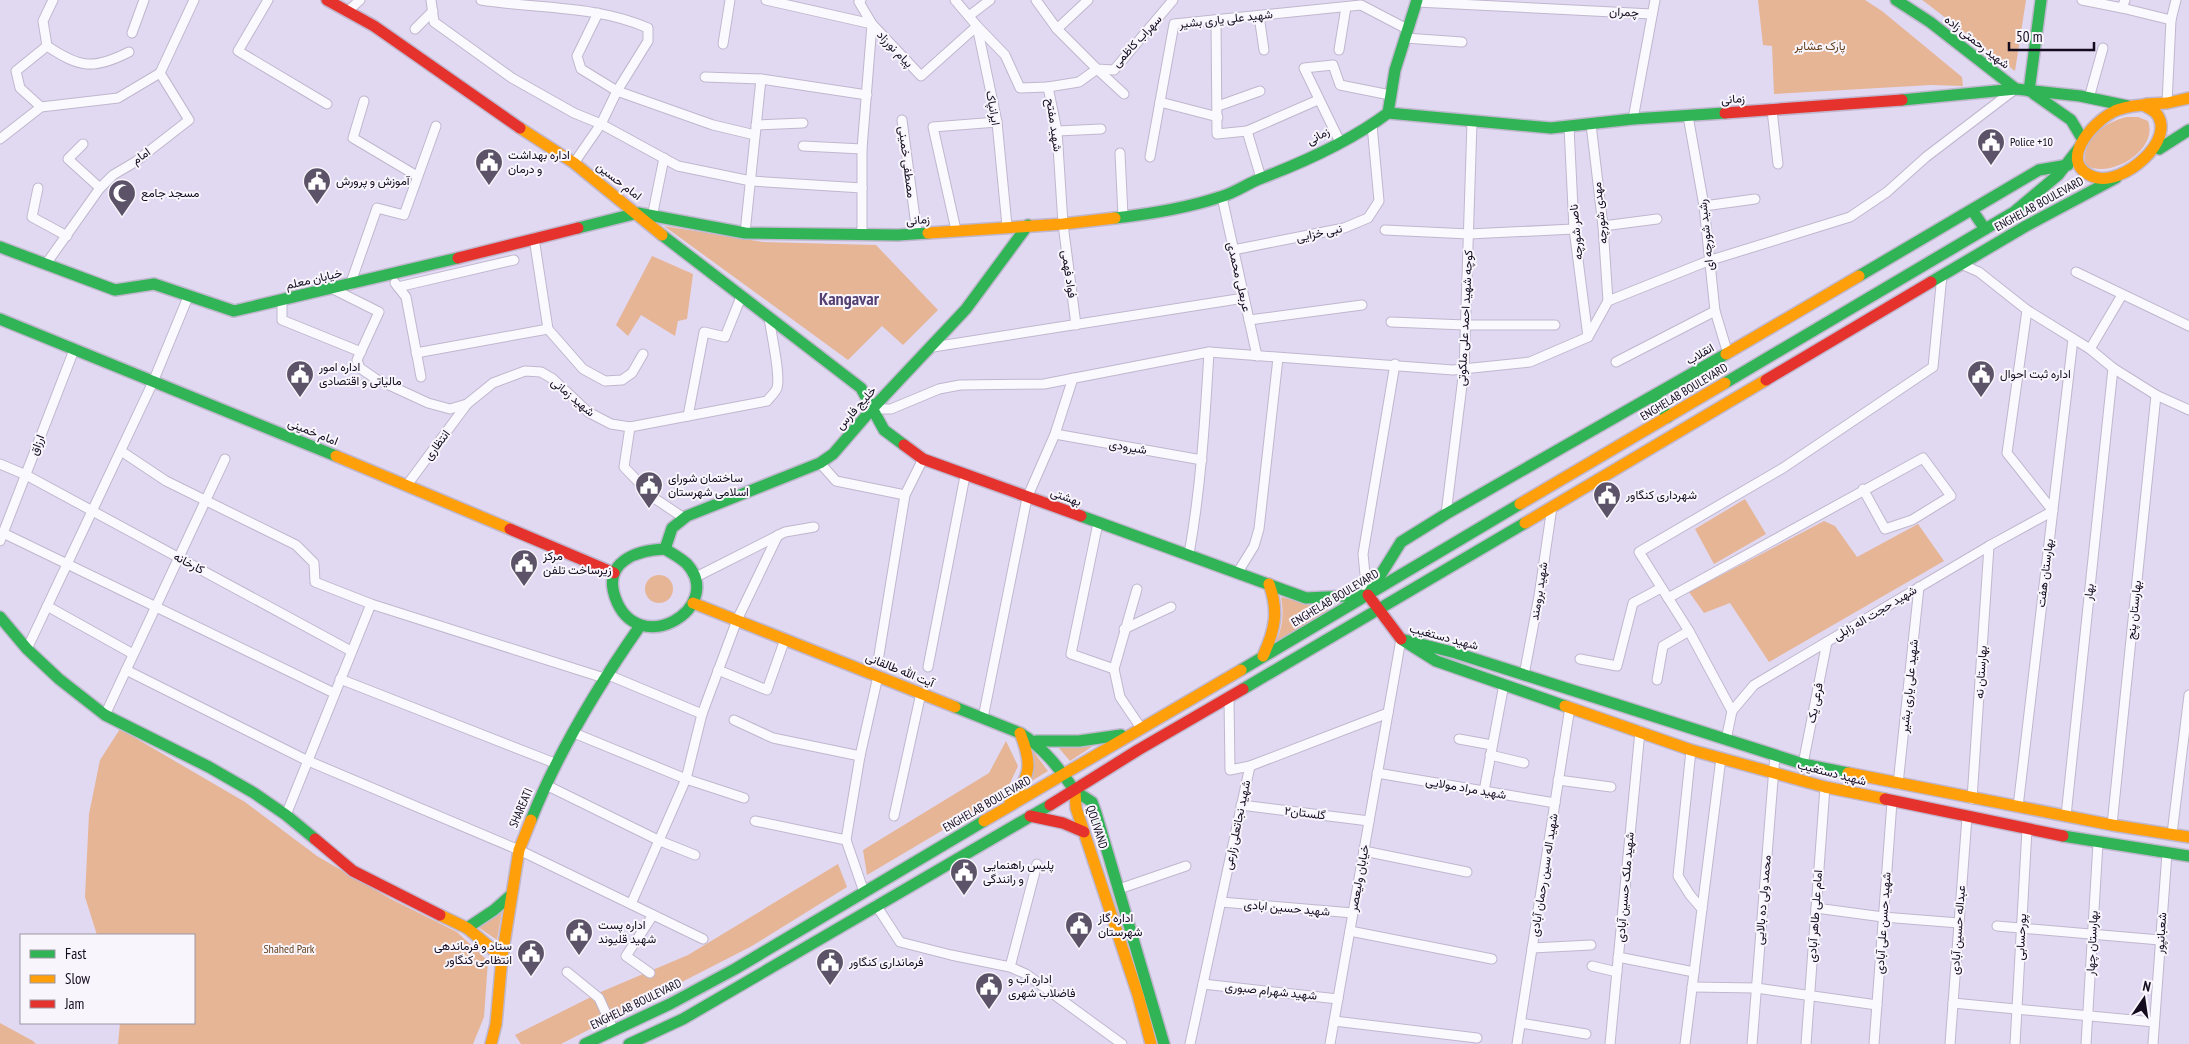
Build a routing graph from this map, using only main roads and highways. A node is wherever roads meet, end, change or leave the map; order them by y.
1 (328, 0) edge
2 (1896, 0) edge
3 (2041, 0) edge
4 (1417, 1) edge
5 (2016, 89) junction
6 (2029, 91) junction
7 (2189, 98) edge
8 (2143, 105) junction
9 (2128, 106) junction
10 (1388, 113) junction
11 (2189, 130) edge
12 (2081, 144) junction
13 (2157, 150) junction
14 (2068, 165) junction
15 (2116, 178) junction
16 (1972, 210) junction
17 (638, 213) junction
18 (1028, 226) junction
19 (1985, 229) junction
20 (0, 247) edge
21 (0, 320) edge
22 (1654, 396) junction
23 (872, 409) junction
24 (1668, 417) junction
25 (664, 549) junction
26 (614, 573) junction
27 (1269, 584) junction
28 (1368, 595) junction
29 (693, 603) junction
30 (1378, 610) junction
31 (0, 617) edge
32 (640, 626) junction
33 (1401, 639) junction
34 (1263, 656) junction
35 (1138, 730) junction
36 (1020, 733) junction
37 (1726, 740) junction
38 (1036, 741) junction
39 (1721, 758) junction
40 (1803, 764) junction
41 (1064, 775) junction
42 (1798, 780) junction
43 (1075, 791) junction
44 (999, 812) junction
45 (1030, 816) junction
46 (1084, 832) junction
47 (2189, 836) edge
48 (2189, 856) edge
49 (511, 895) junction
50 (468, 928) junction
51 (502, 957) junction
52 (496, 1024) junction
53 (491, 1044) edge
54 (500, 1044) edge
55 (585, 1044) edge
56 (629, 1044) edge
57 (1151, 1044) edge
58 (1164, 1044) edge

1 - 17 main road, امام حسین
2 - 5 main road, شهید رحمتی زاده
3 - 6 main road
4 - 10 main road
5 - 6 main road, زمانی
5 - 10 main road, زمانی
6 - 9 main road, زمانی
6 - 12 main road
7 - 8 main road
8 - 9 main road
8 - 13 main road
9 - 12 main road
10 - 18 main road, زمانی
11 - 13 main road
12 - 14 main road, ENGHELAB BOULEVARD
12 - 15 main road
13 - 15 main road
14 - 16 main road, انقلاب
14 - 19 main road, ENGHELAB BOULEVARD
15 - 30 main road, ENGHELAB BOULEVARD
16 - 19 main road
16 - 22 main road, انقلاب
17 - 18 main road, زمانی
17 - 20 main road, خیابان معلم
17 - 23 main road, امام حسین
18 - 23 main road, خلیج فارس
19 - 24 main road, ENGHELAB BOULEVARD
21 - 26 main road, امام خمینی
22 - 24 main road
22 - 28 main road, انقلاب
23 - 25 main road, خلیج فارس
23 - 27 main road, بهشتی
24 - 28 main road, ENGHELAB BOULEVARD
25 - 26 main road
25 - 29 main road
26 - 32 main road
27 - 28 main road, بهشتی
27 - 34 main road
28 - 30 main road
28 - 34 main road, ENGHELAB BOULEVARD
29 - 32 main road
29 - 36 main road, آیت الله طالقانی
30 - 33 main road
30 - 43 main road, ENGHELAB BOULEVARD
31 - 50 main road
32 - 49 main road, SHAREATI
33 - 37 main road, شهید دستغیب
33 - 39 main road, شهید دستغیب
34 - 35 main road, ENGHELAB BOULEVARD
35 - 38 main road
35 - 41 main road, ENGHELAB BOULEVARD
36 - 38 main road, آیت الله طالقانی
36 - 44 main road
37 - 39 main road
37 - 40 main road, شهید دستغیب
38 - 41 main road, آیت الله طالقانی
39 - 42 main road, شهید دستغیب
40 - 42 main road
40 - 47 main road, شهید دستغیب
41 - 43 main road, آیت الله طالقانی
41 - 44 main road, ENGHELAB BOULEVARD
42 - 48 main road, شهید دستغیب
43 - 45 main road, ENGHELAB BOULEVARD
43 - 46 main road, QOLIVAND
43 - 58 main road, QOLIVAND
44 - 55 main road, ENGHELAB BOULEVARD
45 - 46 main road
45 - 56 main road, ENGHELAB BOULEVARD
46 - 57 main road, QOLIVAND
49 - 50 main road
49 - 51 main road, SHAREATI
50 - 51 main road
51 - 52 main road, SHAREATI
52 - 53 main road
52 - 54 main road

